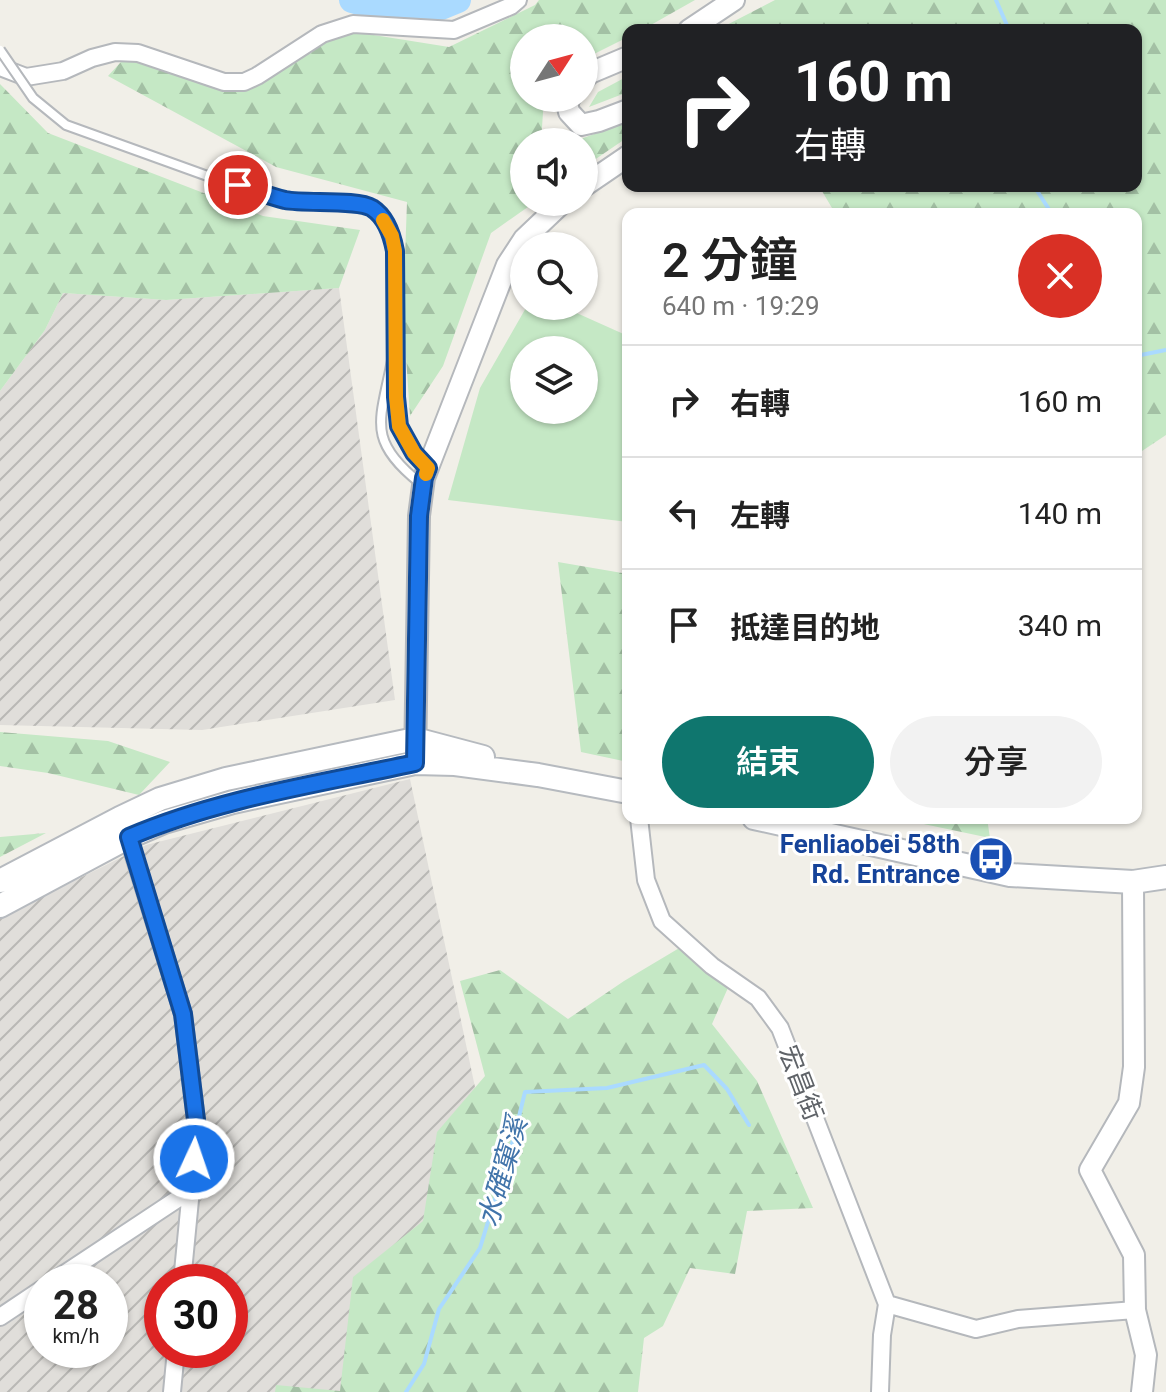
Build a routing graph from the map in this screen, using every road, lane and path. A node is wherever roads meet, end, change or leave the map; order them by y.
1 (518, 0) edge
2 (734, 0) edge
3 (698, 24) edge
4 (0, 50) edge
5 (622, 60) edge
6 (0, 67) edge
7 (598, 70) edge
8 (569, 112) edge
9 (622, 112) edge
10 (622, 160) edge
11 (598, 176) edge
12 (548, 216) edge
13 (396, 340) junction
14 (426, 477) junction
15 (415, 739) junction
16 (415, 763) junction
17 (538, 775) junction
18 (622, 791) edge
19 (640, 824) edge
20 (781, 824) edge
21 (125, 828) junction
22 (1166, 877) edge
23 (0, 881) edge
24 (1133, 882) junction
25 (0, 906) edge
26 (191, 1190) junction
27 (79, 1264) edge
28 (184, 1264) edge
29 (24, 1301) edge
30 (887, 1304) junction
31 (1135, 1310) junction
32 (0, 1317) edge
33 (174, 1368) edge
34 (172, 1392) edge
35 (880, 1392) edge
36 (1142, 1392) edge

1 - 6 street
2 - 3 street
4 - 13 lane, bridge
5 - 7 street
8 - 9 street
10 - 11 street
12 - 14 street
13 - 14 lane
13 - 14 lane
14 - 15 street
15 - 16 street
15 - 17 main road
15 - 21 main road
16 - 17 main road
16 - 21 main road
17 - 18 main road
19 - 30 street, 宏昌街
20 - 24 main road
21 - 23 main road
21 - 25 main road
21 - 26 street
22 - 24 main road
24 - 31 street
26 - 27 street
26 - 28 street
29 - 32 street
30 - 31 street
30 - 35 street, 宏昌街
31 - 36 street
33 - 34 street

